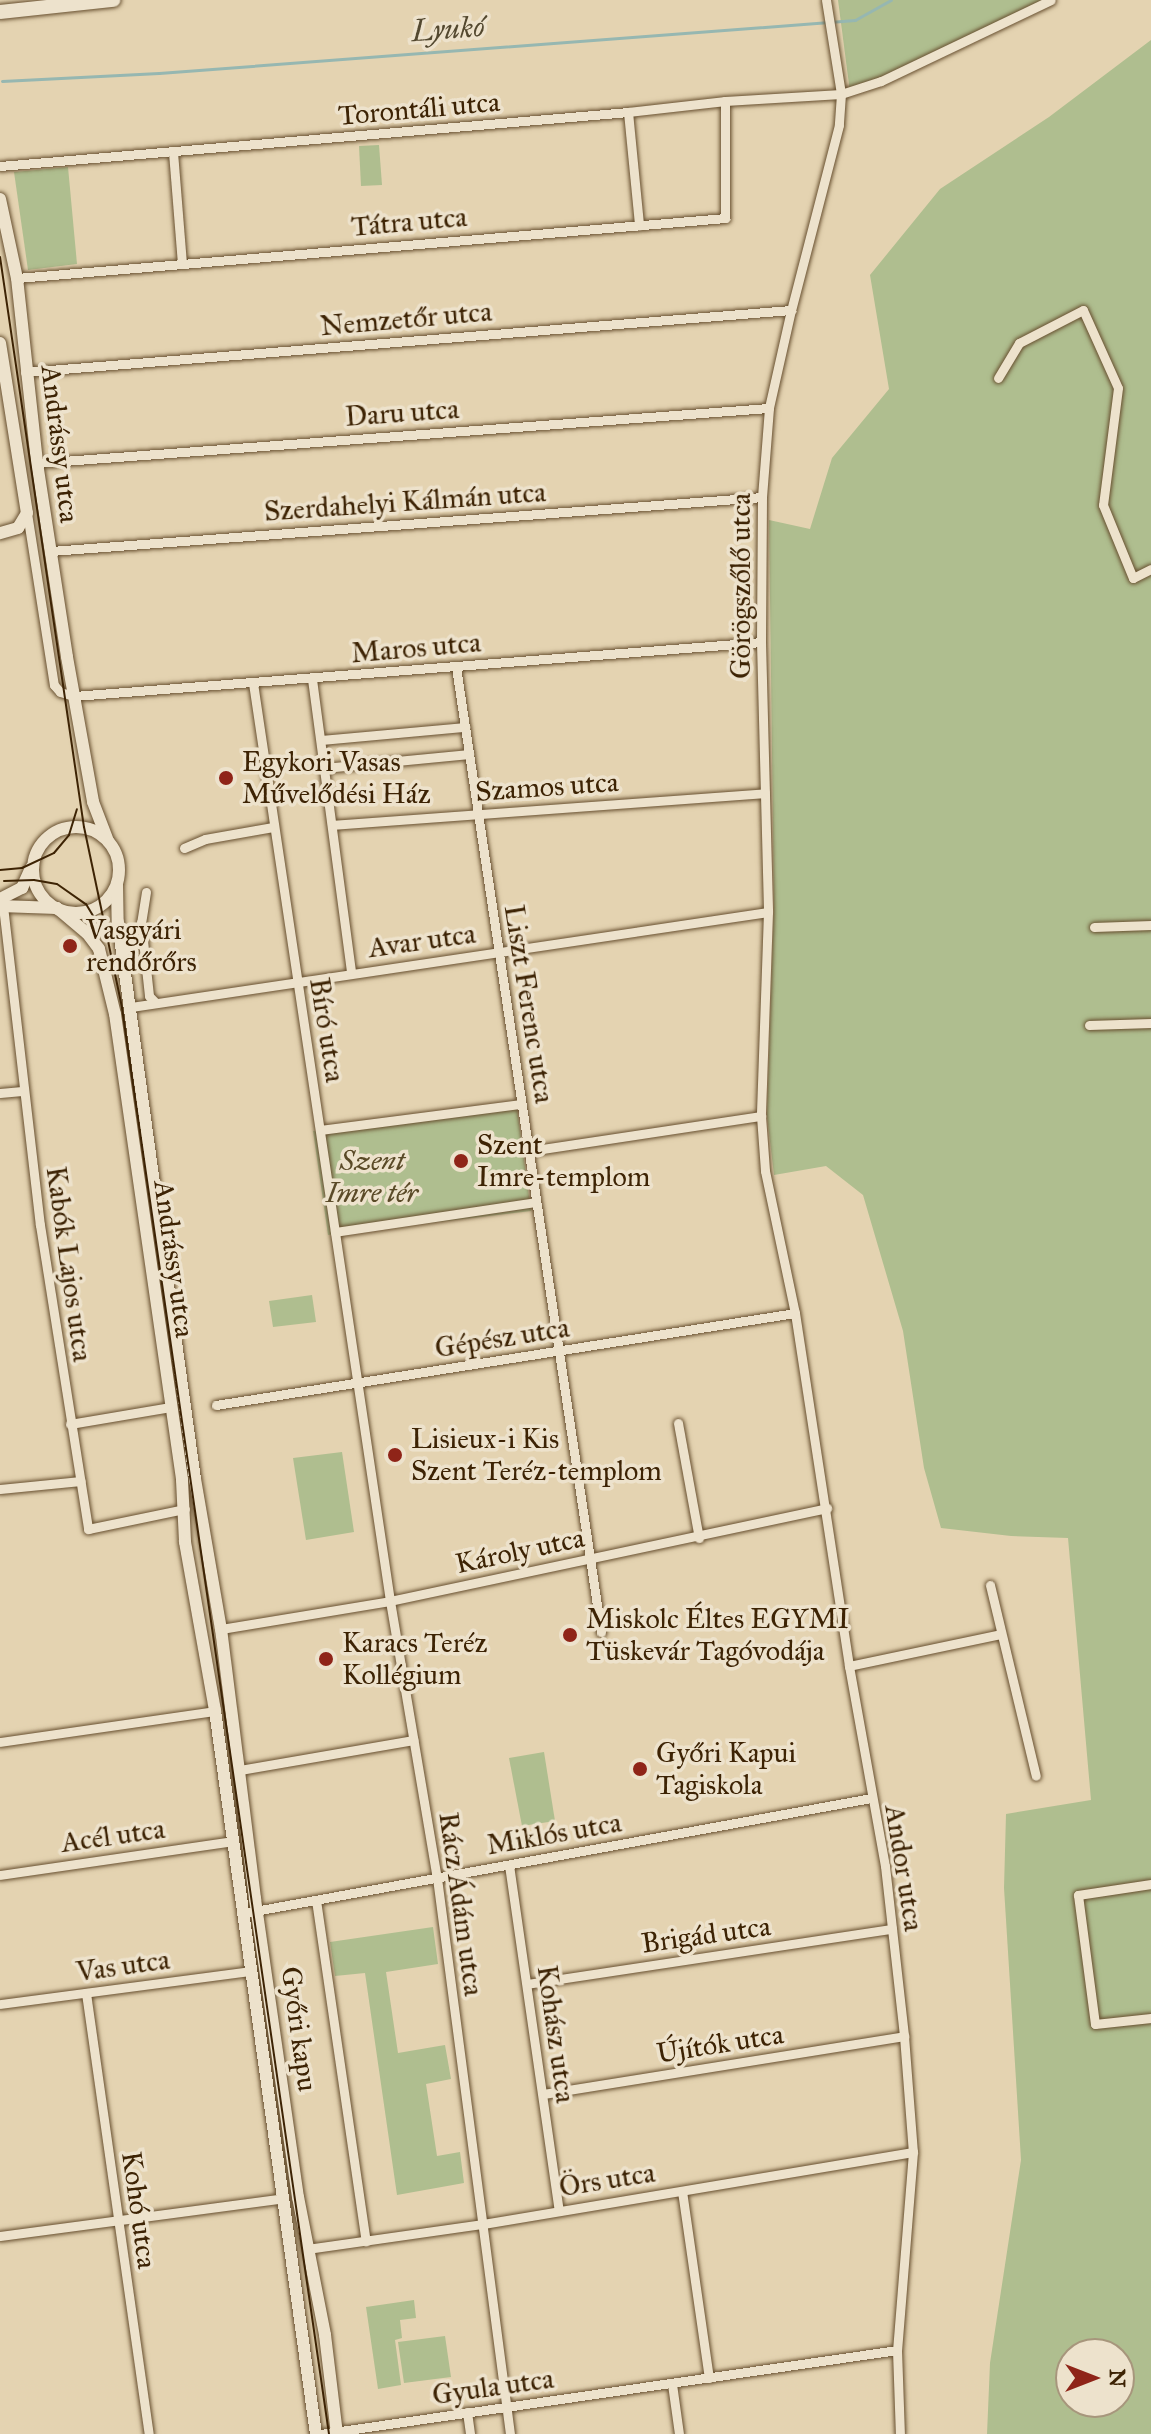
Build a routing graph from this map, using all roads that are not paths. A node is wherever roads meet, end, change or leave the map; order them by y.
1 (113, 0) edge
2 (826, 0) edge
3 (1051, 0) edge
4 (0, 12) edge
5 (841, 94) junction
6 (725, 101) junction
7 (628, 112) junction
8 (173, 152) junction
9 (0, 166) edge
10 (0, 199) edge
11 (639, 225) junction
12 (182, 263) junction
13 (17, 278) junction
14 (791, 310) junction
15 (0, 343) edge
16 (25, 372) junction
17 (998, 378) dead end
18 (769, 408) junction
19 (37, 463) junction
20 (762, 497) junction
21 (24, 527) junction
22 (0, 533) edge
23 (48, 536) junction
24 (51, 551) junction
25 (1151, 569) edge
26 (761, 642) junction
27 (456, 667) junction
28 (312, 679) junction
29 (253, 683) junction
30 (74, 696) junction
31 (465, 727) junction
32 (321, 740) junction
33 (469, 754) junction
34 (324, 768) junction
35 (765, 793) junction
36 (478, 814) junction
37 (332, 825) junction
38 (273, 827) junction
39 (108, 841) junction
40 (184, 848) dead end
41 (35, 857) junction
42 (117, 884) junction
43 (146, 892) dead end
44 (1, 904) edge
45 (57, 908) junction
46 (768, 912) junction
47 (1151, 925) edge
48 (1094, 927) dead end
49 (499, 952) junction
50 (351, 973) junction
51 (298, 981) junction
52 (155, 1002) junction
53 (133, 1005) junction
54 (1151, 1023) edge
55 (1089, 1025) dead end
56 (22, 1091) junction
57 (0, 1093) edge
58 (521, 1104) junction
59 (761, 1116) junction
60 (320, 1130) junction
61 (529, 1151) junction
62 (536, 1202) junction
63 (335, 1232) junction
64 (795, 1313) junction
65 (559, 1352) junction
66 (357, 1382) junction
67 (216, 1405) dead end
68 (171, 1407) junction
69 (678, 1423) dead end
70 (70, 1424) junction
71 (81, 1481) junction
72 (0, 1489) edge
73 (827, 1508) junction
74 (185, 1509) junction
75 (699, 1538) junction
76 (590, 1558) junction
77 (990, 1585) dead end
78 (390, 1601) junction
79 (221, 1629) junction
80 (601, 1632) dead end
81 (1001, 1634) junction
82 (199, 1636) joint
83 (849, 1666) junction
84 (215, 1711) junction
85 (413, 1740) junction
86 (0, 1742) edge
87 (240, 1770) junction
88 (1036, 1776) dead end
89 (871, 1798) junction
90 (233, 1841) junction
91 (509, 1865) junction
92 (0, 1875) edge
93 (437, 1878) junction
94 (1151, 1884) edge
95 (316, 1900) junction
96 (250, 1912) junction
97 (892, 1929) junction
98 (251, 1971) junction
99 (527, 1984) junction
100 (86, 1993) junction
101 (0, 2004) edge
102 (1151, 2018) edge
103 (904, 2036) junction
104 (543, 2094) junction
105 (913, 2152) junction
106 (682, 2191) junction
107 (283, 2198) junction
108 (559, 2210) junction
109 (119, 2221) junction
110 (483, 2224) junction
111 (0, 2236) edge
112 (366, 2241) junction
113 (307, 2249) junction
114 (897, 2350) junction
115 (709, 2378) junction
116 (672, 2384) junction
117 (506, 2408) junction
118 (467, 2412) junction
119 (337, 2433) edge
120 (149, 2434) edge
121 (318, 2434) edge
122 (470, 2434) edge
123 (510, 2434) edge
124 (679, 2434) edge
125 (900, 2434) edge

1 - 4 main road
2 - 5 street, Görögszőlő utca
3 - 5 street
5 - 6 street, Torontáli utca
5 - 14 street, Görögszőlő utca
6 - 7 street, Torontáli utca
6 - 11 street, Tátra utca
7 - 8 street, Torontáli utca
7 - 11 street
8 - 9 street, Torontáli utca
8 - 12 street
10 - 13 street, Andrássy utca
11 - 12 street, Tátra utca
12 - 13 street, Tátra utca
13 - 16 street, Andrássy utca
14 - 16 street, Nemzetőr utca
14 - 18 street, Görögszőlő utca
15 - 21 street, Andrássy utca
16 - 19 street, Andrássy utca
17 - 25 street
18 - 19 street, Daru utca
18 - 20 street, Görögszőlő utca
19 - 23 street, Andrássy utca
20 - 24 street, Szerdahelyi Kálmán utca
20 - 26 street, Görögszőlő utca
21 - 22 street
21 - 23 street
21 - 30 street, Andrássy utca
23 - 24 street, Andrássy utca
24 - 30 street, Andrássy utca
26 - 27 street, Maros utca
26 - 35 street, Görögszőlő utca
27 - 28 street, Maros utca
27 - 31 street, Liszt Ferenc utca
28 - 29 street, Maros utca
28 - 32 street
29 - 30 street, Maros utca
29 - 38 street, Bíró utca
30 - 39 street, Andrássy utca
31 - 32 street
31 - 33 street, Liszt Ferenc utca
32 - 34 street
33 - 34 street
33 - 36 street, Liszt Ferenc utca
34 - 37 street
35 - 36 street, Szamos utca
35 - 46 street, Görögszőlő utca
36 - 37 street, Szamos utca
36 - 49 street, Liszt Ferenc utca
37 - 50 street
38 - 40 street
38 - 51 street, Bíró utca
39 - 41 street
39 - 42 street
41 - 44 street
41 - 45 street
42 - 45 street
42 - 53 street, Andrássy utca
43 - 52 street
44 - 45 street
44 - 56 street, Kabók Lajos utca
45 - 68 street, Andrássy utca
46 - 49 street, Avar utca
46 - 59 street, Görögszőlő utca
47 - 48 street
49 - 50 street, Avar utca
49 - 58 street, Liszt Ferenc utca
50 - 51 street, Avar utca
51 - 52 street, Avar utca
51 - 60 street, Bíró utca
52 - 53 street, Avar utca
53 - 79 street, Andrássy utca
54 - 55 street
56 - 57 street
56 - 70 street, Kabók Lajos utca
58 - 60 street
58 - 61 street, Liszt Ferenc utca
59 - 61 street
59 - 64 street, Görögszőlő utca
60 - 63 street, Bíró utca
61 - 62 street, Liszt Ferenc utca
62 - 63 street
62 - 65 street, Liszt Ferenc utca
63 - 66 street, Bíró utca
64 - 65 street, Gépész utca
64 - 73 street, Andor utca
65 - 66 street, Gépész utca
65 - 76 street, Liszt Ferenc utca
66 - 67 street, Gépész utca
66 - 78 street, Rácz Ádám utca
68 - 70 street
68 - 74 street, Andrássy utca
69 - 75 street
70 - 71 street, Kabók Lajos utca
71 - 72 street
71 - 74 street, Kabók Lajos utca
73 - 75 street, Károly utca
73 - 83 street, Andor utca
74 - 82 street, Andrássy utca
75 - 76 street, Károly utca
76 - 78 street, Károly utca
76 - 80 street, Liszt Ferenc utca
77 - 81 street
78 - 79 street, Károly utca
78 - 85 street, Rácz Ádám utca
79 - 87 street, Győri kapu
81 - 83 street
81 - 88 street
82 - 84 street, Győri kapu
83 - 89 street, Andor utca
84 - 86 street
84 - 90 street, Győri kapu
85 - 87 street
85 - 93 street, Rácz Ádám utca
87 - 96 street, Győri kapu
89 - 91 street, Miklós utca
89 - 97 street, Andor utca
90 - 92 street, Acél utca
90 - 96 street, Győri kapu
91 - 93 street, Miklós utca
91 - 99 street, Kohász utca
93 - 95 street, Miklós utca
93 - 110 street, Rácz Ádám utca
94 - 102 street
95 - 96 street, Miklós utca
95 - 112 street
96 - 98 street, Győri kapu
96 - 113 street, Győri kapu
97 - 99 street, Brigád utca
97 - 103 street, Andor utca
98 - 100 street, Vas utca
98 - 107 street, Győri kapu
99 - 104 street, Kohász utca
100 - 101 street, Vas utca
100 - 109 street, Kohó utca
103 - 104 street, Újítók utca
103 - 105 street, Andor utca
104 - 108 street, Kohász utca
105 - 106 street, Örs utca
105 - 114 street, Andor utca
106 - 108 street, Örs utca
106 - 115 street
107 - 109 street
107 - 121 street, Győri kapu
108 - 110 street, Örs utca
109 - 111 street
109 - 120 street, Kohó utca
110 - 112 street, Örs utca
110 - 117 street, Rácz Ádám utca
112 - 113 street, Örs utca
113 - 119 street, Győri kapu
114 - 115 street, Gyula utca
114 - 125 street, Andor utca
115 - 116 street, Gyula utca
116 - 117 street, Gyula utca
116 - 124 street
117 - 118 street, Gyula utca
117 - 123 street, Rácz Ádám utca
118 - 119 street, Gyula utca
118 - 122 street
119 - 121 street, Gyula utca

